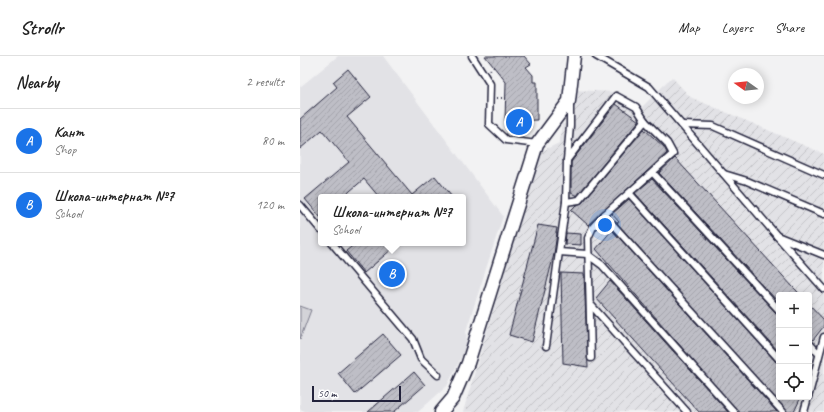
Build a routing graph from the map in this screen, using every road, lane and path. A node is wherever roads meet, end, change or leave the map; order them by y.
1 (472, 56) edge
2 (574, 56) edge
3 (596, 56) edge
4 (570, 101) junction
5 (645, 121) junction
6 (682, 124) junction
7 (537, 144) junction
8 (567, 160) junction
9 (653, 173) junction
10 (724, 174) junction
11 (824, 175) edge
12 (630, 194) junction
13 (566, 202) junction
14 (300, 206) edge
15 (824, 214) edge
16 (604, 215) junction
17 (318, 227) edge
18 (777, 236) junction
19 (335, 246) edge
20 (559, 252) junction
21 (587, 254) junction
22 (824, 255) edge
23 (824, 289) edge
24 (591, 305) junction
25 (776, 307) edge
26 (824, 337) edge
27 (546, 346) dead end
28 (812, 346) edge
29 (819, 354) junction
30 (776, 356) edge
31 (591, 358) dead end
32 (438, 375) dead end
33 (812, 381) edge
34 (807, 400) edge
35 (441, 412) edge
36 (687, 412) edge
37 (734, 412) edge
38 (783, 412) edge
39 (804, 412) edge

1 - 7 lane
2 - 4 street
3 - 6 lane
4 - 7 street
4 - 8 lane
5 - 8 lane
5 - 9 lane
5 - 13 lane
6 - 10 lane
6 - 11 lane
7 - 35 street
8 - 13 lane
9 - 12 lane
9 - 25 lane
10 - 15 lane
10 - 18 lane
12 - 16 lane
12 - 30 lane
13 - 20 lane
14 - 17 lane
16 - 21 lane
16 - 38 lane
18 - 22 lane
18 - 23 lane
19 - 32 lane
20 - 21 lane
20 - 27 lane
21 - 24 lane
21 - 37 lane
24 - 31 lane
24 - 36 lane
26 - 29 lane
28 - 29 lane
29 - 33 lane
34 - 39 lane

